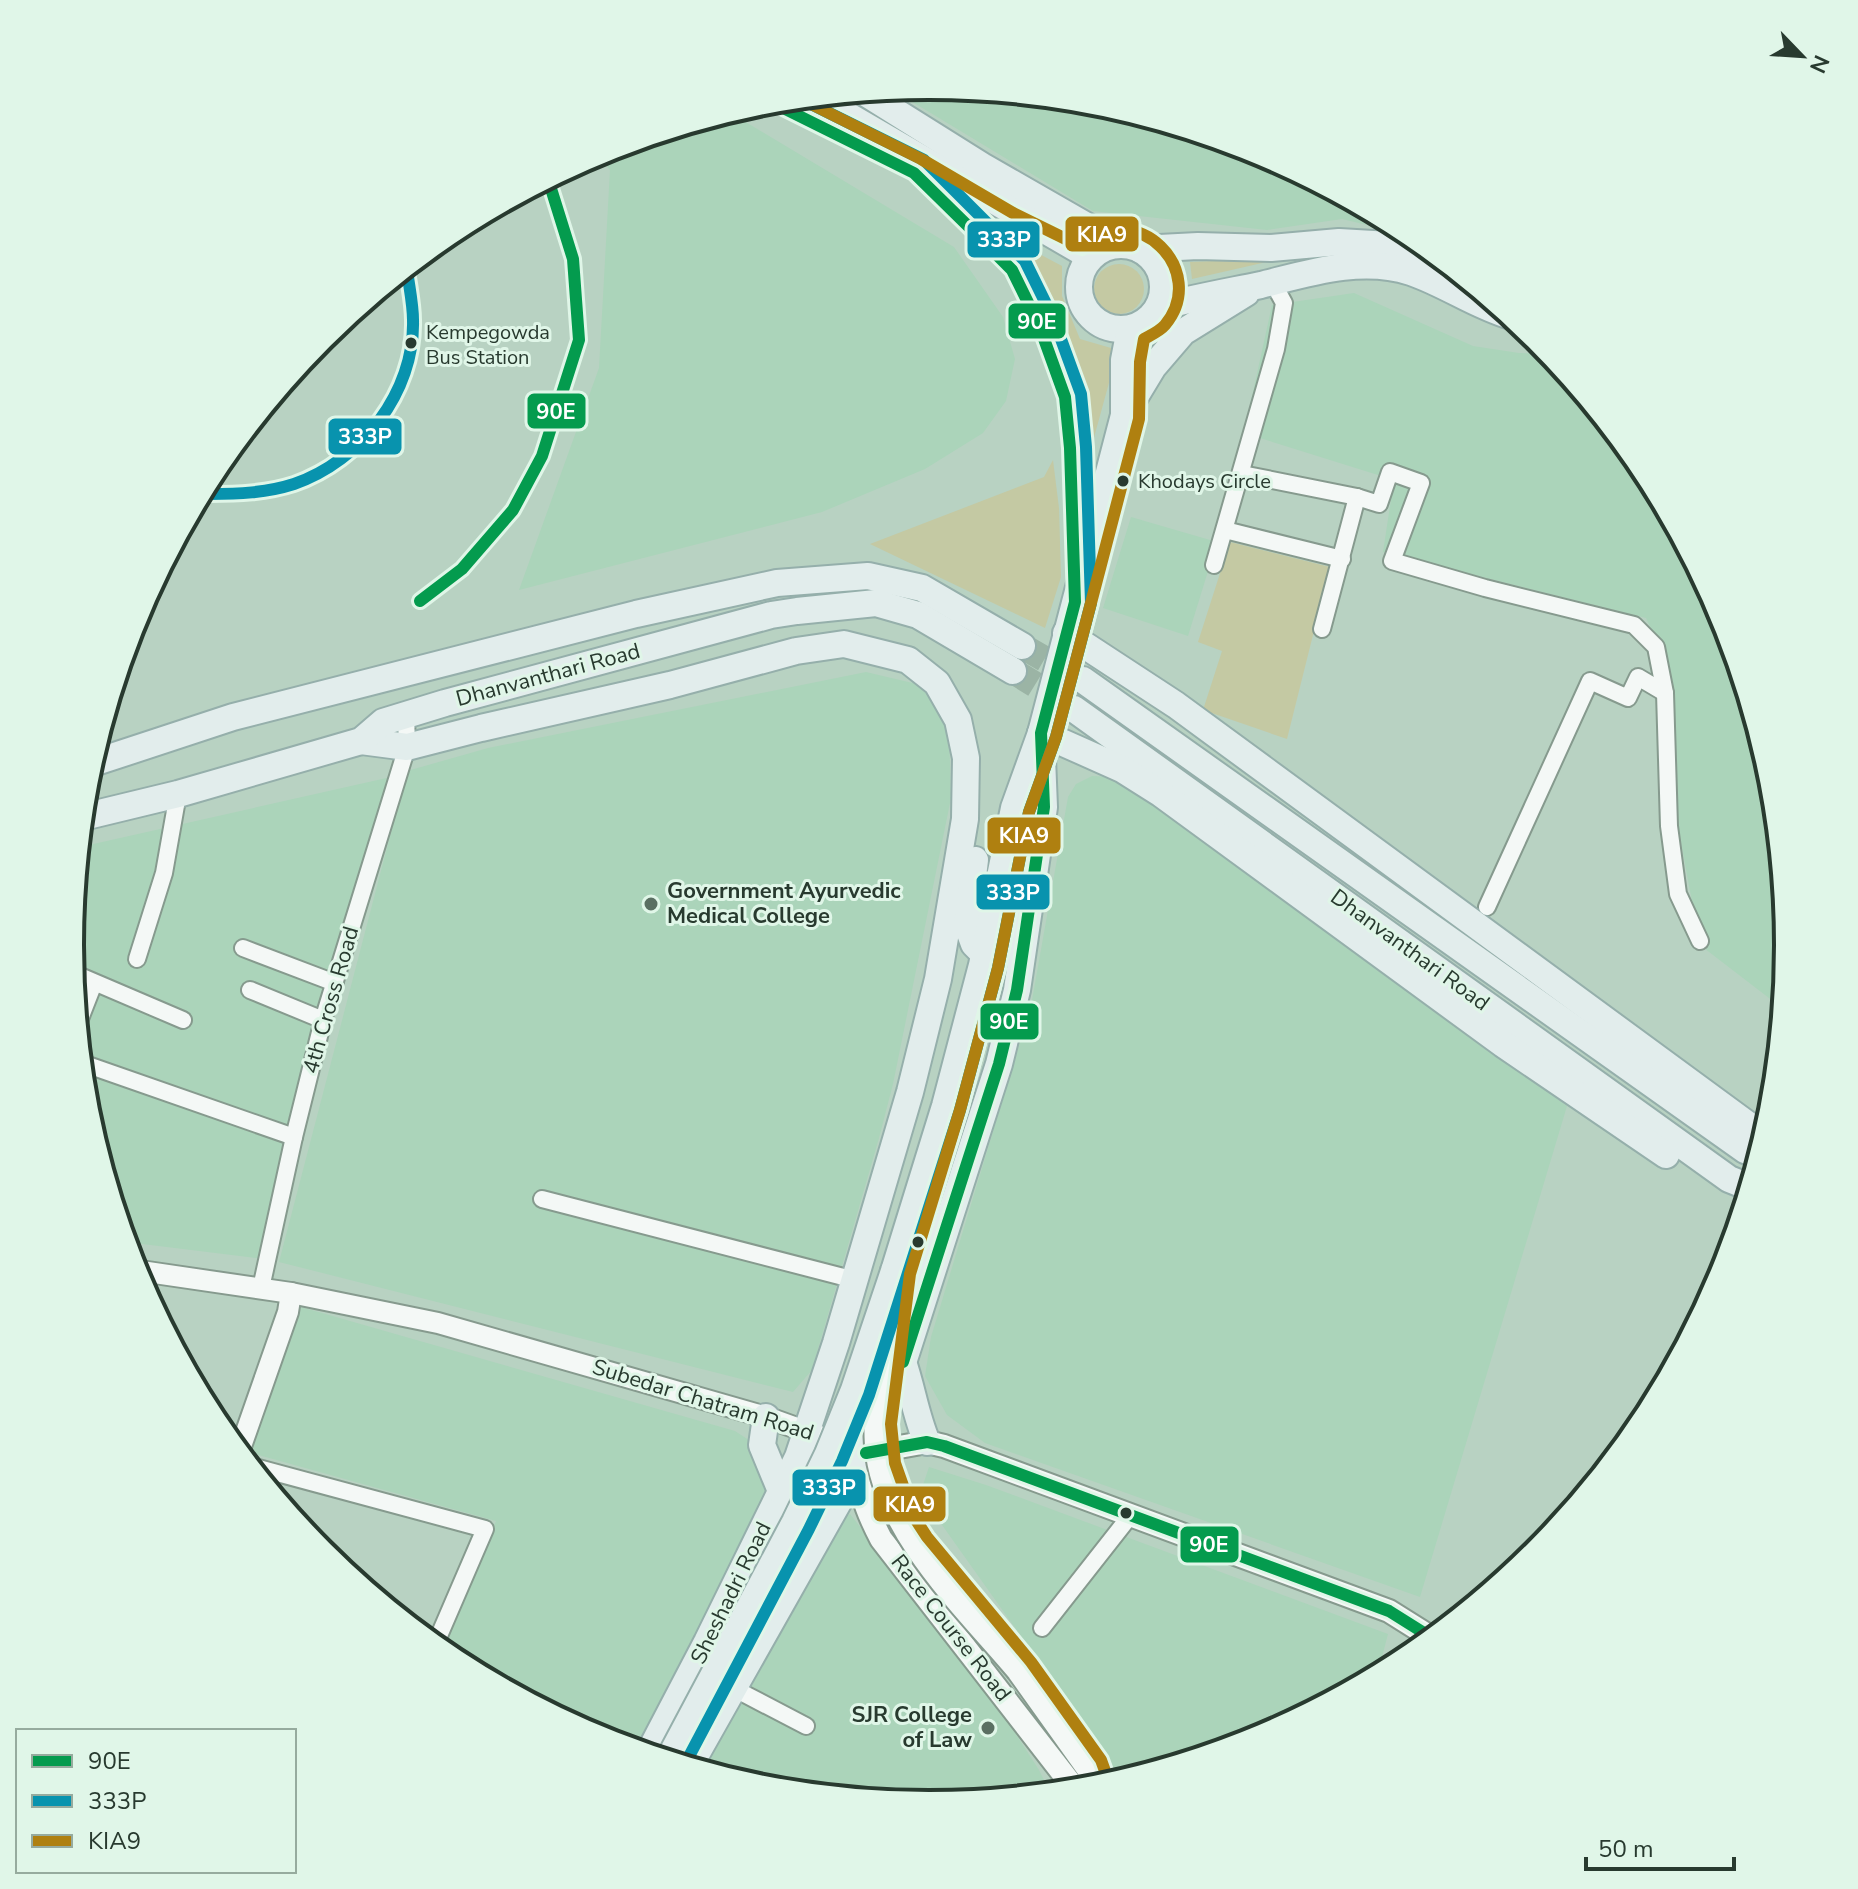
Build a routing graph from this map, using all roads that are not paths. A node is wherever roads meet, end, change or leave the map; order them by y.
1 (878, 101) edge
2 (831, 106) edge
3 (1129, 246) junction
4 (1407, 248) edge
5 (1091, 257) junction
6 (1277, 281) junction
7 (1483, 306) edge
8 (1159, 307) junction
9 (1130, 329) junction
10 (1124, 415) junction
11 (1242, 474) junction
12 (1357, 497) junction
13 (1225, 530) junction
14 (1342, 559) junction
15 (1214, 565) dead end
16 (1322, 629) dead end
17 (1066, 633) junction
18 (1022, 646) tunnel mouth
19 (1013, 671) tunnel mouth
20 (1083, 680) tunnel mouth
21 (1665, 693) junction
22 (1074, 709) tunnel mouth
23 (406, 715) junction
24 (1043, 722) junction
25 (361, 741) junction
26 (407, 747) junction
27 (966, 758) junction
28 (105, 759) edge
29 (178, 794) junction
30 (94, 814) edge
31 (1487, 907) dead end
32 (1700, 941) dead end
33 (243, 948) dead end
34 (984, 954) junction
35 (137, 959) dead end
36 (85, 979) edge
37 (94, 983) junction
38 (335, 983) junction
39 (250, 990) dead end
40 (86, 1003) edge
41 (183, 1020) dead end
42 (323, 1020) junction
43 (93, 1067) edge
44 (1753, 1128) edge
45 (294, 1137) junction
46 (1748, 1151) edge
47 (1739, 1183) edge
48 (542, 1199) dead end
49 (894, 1271) junction
50 (150, 1272) edge
51 (855, 1280) junction
52 (261, 1288) junction
53 (291, 1293) junction
54 (903, 1362) junction
55 (766, 1417) junction
56 (807, 1430) junction
57 (244, 1438) edge
58 (927, 1442) junction
59 (866, 1453) junction
60 (269, 1471) edge
61 (781, 1491) junction
62 (1130, 1516) junction
63 (1042, 1628) dead end
64 (1421, 1631) edge
65 (440, 1633) edge
66 (733, 1688) junction
67 (806, 1726) dead end
68 (654, 1744) edge
69 (674, 1750) edge
70 (695, 1756) edge
71 (1088, 1774) edge
72 (1066, 1778) edge

1 - 3 main road
2 - 5 main road
3 - 4 main road
3 - 5 main road
3 - 8 main road
5 - 9 main road
6 - 7 main road
6 - 8 main road
6 - 10 main road
6 - 11 street
8 - 9 main road
9 - 10 main road
10 - 17 main road
11 - 12 street
11 - 13 street
12 - 14 street
12 - 21 street
13 - 14 street
13 - 15 street
14 - 16 street
17 - 24 main road
17 - 44 main road
18 - 28 main road, Dhanvanthari Road
19 - 23 main road, Dhanvanthari Road
20 - 46 main road, Dhanvanthari Road
21 - 31 street
21 - 32 street
22 - 47 main road, Dhanvanthari Road
23 - 25 main road, Dhanvanthari Road
23 - 26 street, 4th Cross Road
24 - 34 main road
24 - 47 main road
24 - 54 main road
25 - 26 main road
25 - 29 main road, Dhanvanthari Road
26 - 27 main road
26 - 38 street, 4th Cross Road
27 - 34 main road
27 - 51 main road, Sheshadri Road
29 - 30 main road, Dhanvanthari Road
29 - 35 street
33 - 38 street
34 - 49 main road
36 - 37 street
37 - 40 street
37 - 41 street
38 - 42 street, 4th Cross Road
39 - 42 street
42 - 45 street, 4th Cross Road
43 - 45 street
45 - 52 street, 4th Cross Road
48 - 51 street
49 - 69 main road, bridge
49 - 71 main road, bridge
50 - 52 street, Subedar Chatram Road
51 - 56 main road, Sheshadri Road
52 - 53 street, Subedar Chatram Road
53 - 55 street, Subedar Chatram Road
53 - 57 street
54 - 58 main road
54 - 59 main road
55 - 56 street, Subedar Chatram Road
55 - 61 main road
56 - 59 street, Subedar Chatram Road
56 - 61 main road, Sheshadri Road
58 - 59 main road
58 - 62 main road
59 - 66 main road
59 - 72 main road, Race Course Road
60 - 65 street
61 - 68 main road, Sheshadri Road
62 - 63 street
62 - 64 main road
66 - 67 street
66 - 70 main road

